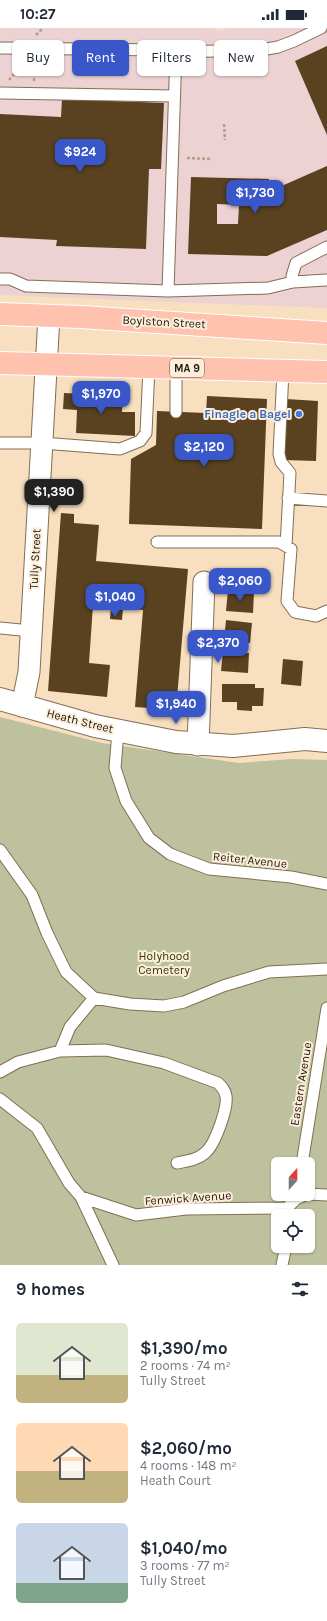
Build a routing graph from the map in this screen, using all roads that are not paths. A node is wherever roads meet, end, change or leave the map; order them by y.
1 (321, 28) edge
2 (0, 48) edge
3 (137, 50) edge
4 (206, 52) edge
5 (175, 76) edge
6 (0, 93) edge
7 (174, 96) junction
8 (327, 247) edge
9 (0, 279) edge
10 (327, 280) edge
11 (293, 282) junction
12 (168, 291) junction
13 (0, 314) edge
14 (49, 316) junction
15 (327, 333) edge
16 (0, 363) edge
17 (46, 364) junction
18 (149, 367) junction
19 (176, 368) junction
20 (283, 371) junction
21 (327, 372) edge
22 (176, 412) dead end
23 (0, 443) edge
24 (42, 443) junction
25 (288, 498) junction
26 (327, 500) edge
27 (157, 542) dead end
28 (286, 546) junction
29 (204, 582) dead end
30 (327, 611) edge
31 (0, 628) edge
32 (31, 631) junction
33 (0, 699) edge
34 (22, 706) junction
35 (118, 731) junction
36 (327, 741) edge
37 (198, 745) junction
38 (0, 850) edge
39 (327, 884) edge
40 (327, 969) edge
41 (94, 998) junction
42 (327, 1008) edge
43 (60, 1051) junction
44 (0, 1072) edge
45 (0, 1099) edge
46 (303, 1157) edge
47 (176, 1163) dead end
48 (315, 1194) edge
49 (327, 1195) edge
50 (81, 1197) junction
51 (293, 1201) edge
52 (285, 1253) edge
53 (113, 1265) edge
54 (282, 1265) edge

1 - 4 lane
2 - 3 lane
5 - 7 lane
6 - 7 lane
7 - 12 lane
8 - 11 lane
9 - 12 lane
10 - 11 lane
11 - 12 lane
13 - 14 highway, Boylston Street
14 - 15 highway, Boylston Street
14 - 17 street, Tully Street
16 - 17 highway, MA 9
17 - 18 highway, MA 9
17 - 24 street, Tully Street
18 - 19 highway, MA 9
18 - 24 lane
19 - 20 highway, MA 9
19 - 22 lane
20 - 21 highway, MA 9
20 - 25 lane
23 - 24 lane
24 - 32 street, Tully Street
25 - 26 lane
25 - 28 lane
27 - 28 lane
28 - 30 lane
29 - 37 street
31 - 32 lane
32 - 34 street, Tully Street
33 - 34 street, Heath Street
34 - 35 street, Heath Street
35 - 37 street, Heath Street
35 - 39 lane, Reiter Avenue
36 - 37 street, Heath Street
38 - 41 lane
40 - 41 lane
41 - 43 lane
42 - 46 lane, Eastern Avenue
43 - 44 lane
43 - 47 lane
45 - 50 lane
48 - 49 lane
50 - 51 lane, Fenwick Avenue
50 - 53 lane
52 - 54 lane

